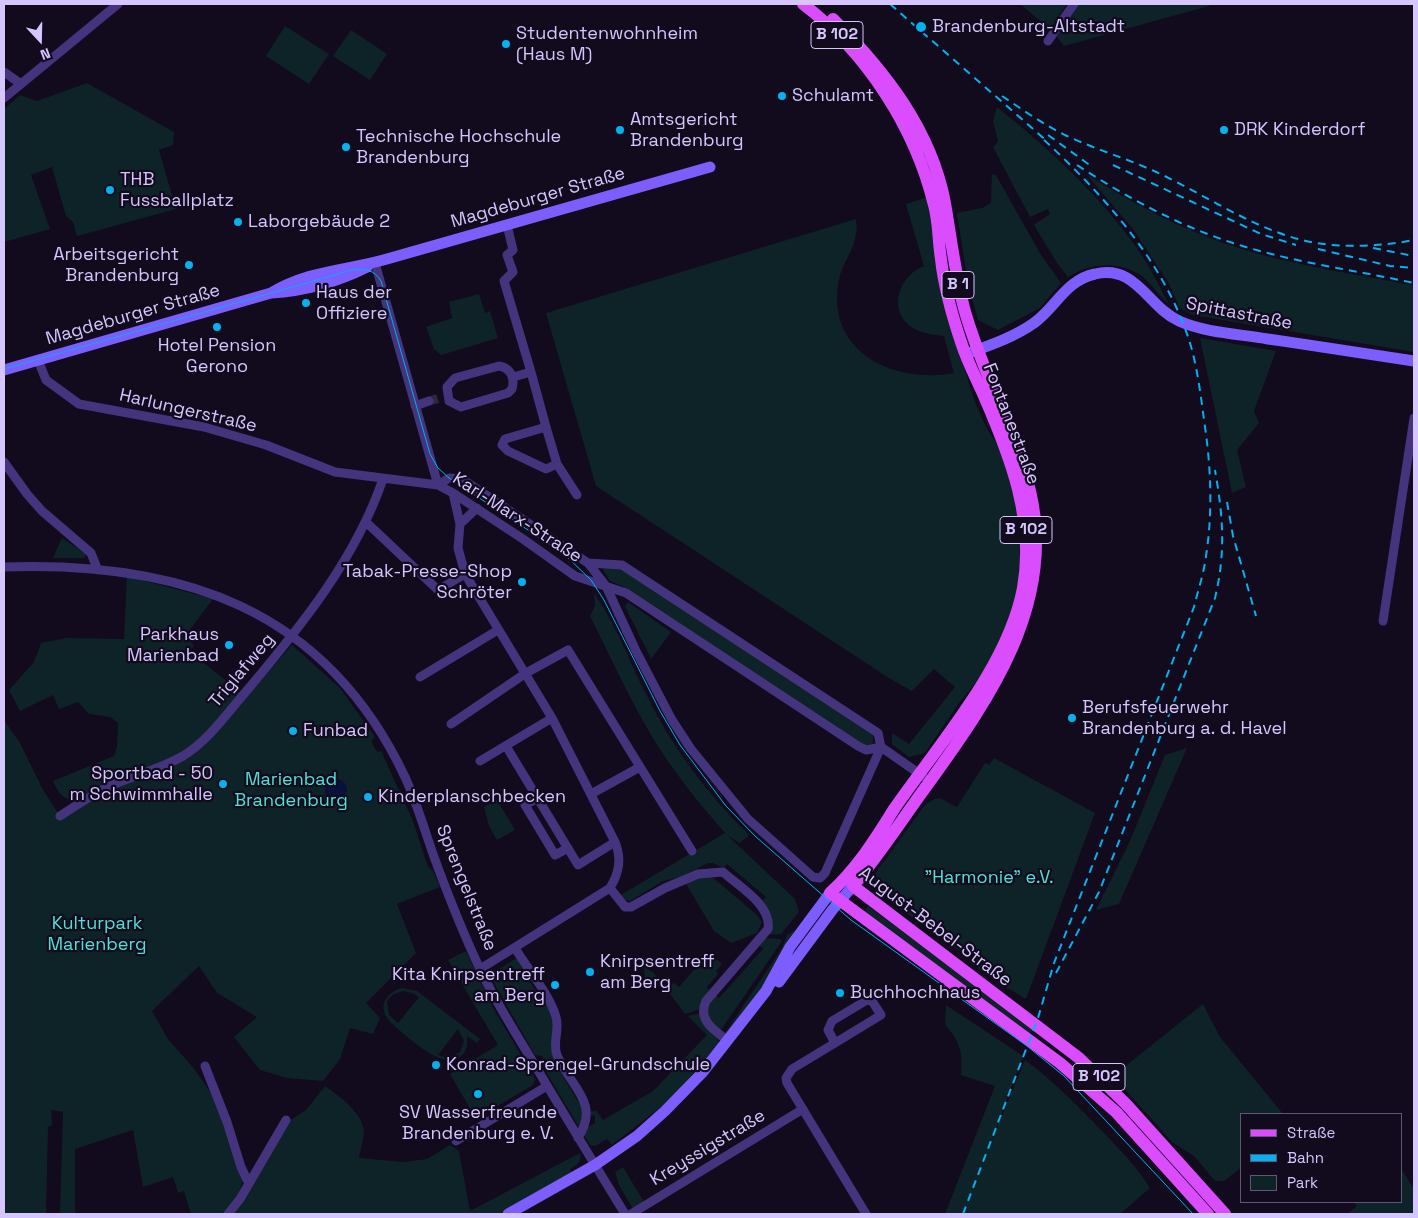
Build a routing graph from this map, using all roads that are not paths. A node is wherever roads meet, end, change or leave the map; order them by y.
1 (118, 4) edge
2 (803, 4) edge
3 (816, 4) edge
4 (1074, 4) edge
5 (1048, 40) dead end
6 (4, 72) edge
7 (21, 84) junction
8 (4, 98) edge
9 (710, 167) dead end
10 (507, 225) junction
11 (375, 263) junction
12 (971, 352) junction
13 (38, 360) junction
14 (1414, 362) edge
15 (4, 370) edge
16 (531, 372) junction
17 (513, 377) junction
18 (429, 402) tunnel mouth
19 (414, 406) junction
20 (1414, 418) edge
21 (546, 427) junction
22 (4, 462) edge
23 (557, 464) junction
24 (383, 479) junction
25 (438, 485) junction
26 (453, 493) junction
27 (577, 495) dead end
28 (476, 508) junction
29 (367, 523) junction
30 (460, 524) junction
31 (588, 563) junction
32 (4, 567) edge
33 (97, 568) junction
34 (465, 574) junction
35 (606, 586) junction
36 (1383, 621) dead end
37 (498, 630) junction
38 (293, 636) junction
39 (526, 673) junction
40 (420, 677) dead end
41 (552, 718) junction
42 (451, 724) dead end
43 (506, 746) junction
44 (881, 747) junction
45 (480, 762) dead end
46 (640, 767) junction
47 (924, 778) junction
48 (591, 794) junction
49 (538, 798) junction
50 (60, 816) dead end
51 (615, 842) junction
52 (568, 848) junction
53 (692, 851) dead end
54 (849, 883) junction
55 (610, 888) junction
56 (835, 897) junction
57 (515, 948) junction
58 (480, 969) junction
59 (728, 1041) junction
60 (835, 1042) junction
61 (204, 1066) dead end
62 (547, 1086) junction
63 (803, 1109) junction
64 (286, 1120) dead end
65 (578, 1138) junction
66 (456, 1141) dead end
67 (595, 1165) junction
68 (249, 1184) junction
69 (228, 1214) edge
70 (508, 1214) edge
71 (625, 1214) edge
72 (631, 1214) edge
73 (866, 1214) edge
74 (1208, 1214) edge
75 (1225, 1214) edge

1 - 7 street
2 - 12 main road, Fontanestraße / B 102
3 - 12 main road, Fontanestraße / B 1
4 - 5 street
6 - 7 street
7 - 8 street
9 - 10 street, Magdeburger Straße
10 - 11 street, Magdeburger Straße
10 - 16 street
11 - 13 street, Magdeburger Straße
11 - 19 street
12 - 14 street, Spittastraße
12 - 47 main road, Fontanestraße / B 102
13 - 15 street, Magdeburger Straße
13 - 24 street, Harlungerstraße
16 - 17 street
16 - 21 street
17 - 17 street
18 - 19 street
19 - 25 street
20 - 36 street
21 - 23 street
21 - 23 street
22 - 33 street
23 - 27 street
24 - 25 street, Harlungerstraße
24 - 29 street, Triglafweg
25 - 26 street, Karl-Marx-Straße
25 - 31 street, Karl-Marx-Straße
26 - 28 street, Karl-Marx-Straße
26 - 30 street
28 - 30 street
28 - 35 street, Karl-Marx-Straße
29 - 34 street
29 - 38 street, Triglafweg
30 - 34 street
31 - 35 street, Karl-Marx-Straße
31 - 44 street, Karl-Marx-Straße
32 - 33 street, Sprengelstraße
33 - 38 street, Sprengelstraße
34 - 37 street
35 - 44 street, Karl-Marx-Straße
35 - 44 street
37 - 39 street
37 - 40 street
38 - 50 street, Triglafweg
38 - 58 street, Sprengelstraße
39 - 41 street
39 - 42 street
39 - 46 street
41 - 43 street
41 - 48 street
43 - 45 street
43 - 49 street
44 - 47 street, Karl-Marx-Straße
46 - 48 street
46 - 53 street
47 - 54 main road, Fontanestraße / B 102
48 - 51 street
49 - 52 street
49 - 52 street
51 - 52 street
51 - 55 street
54 - 56 main road, August-Bebel-Straße / B 102
54 - 75 main road, August-Bebel-Straße / B 102
55 - 57 street
55 - 59 street
56 - 59 street
56 - 74 main road, August-Bebel-Straße / B 102
57 - 58 street
57 - 65 street
58 - 62 street, Sprengelstraße
59 - 67 street
60 - 60 street
60 - 63 street
61 - 68 street
62 - 65 street, Sprengelstraße
62 - 66 street
63 - 72 street, Kreyssigstraße
63 - 73 street
64 - 68 street
65 - 67 street, Sprengelstraße
67 - 70 street
67 - 71 street, Sprengelstraße
68 - 69 street

